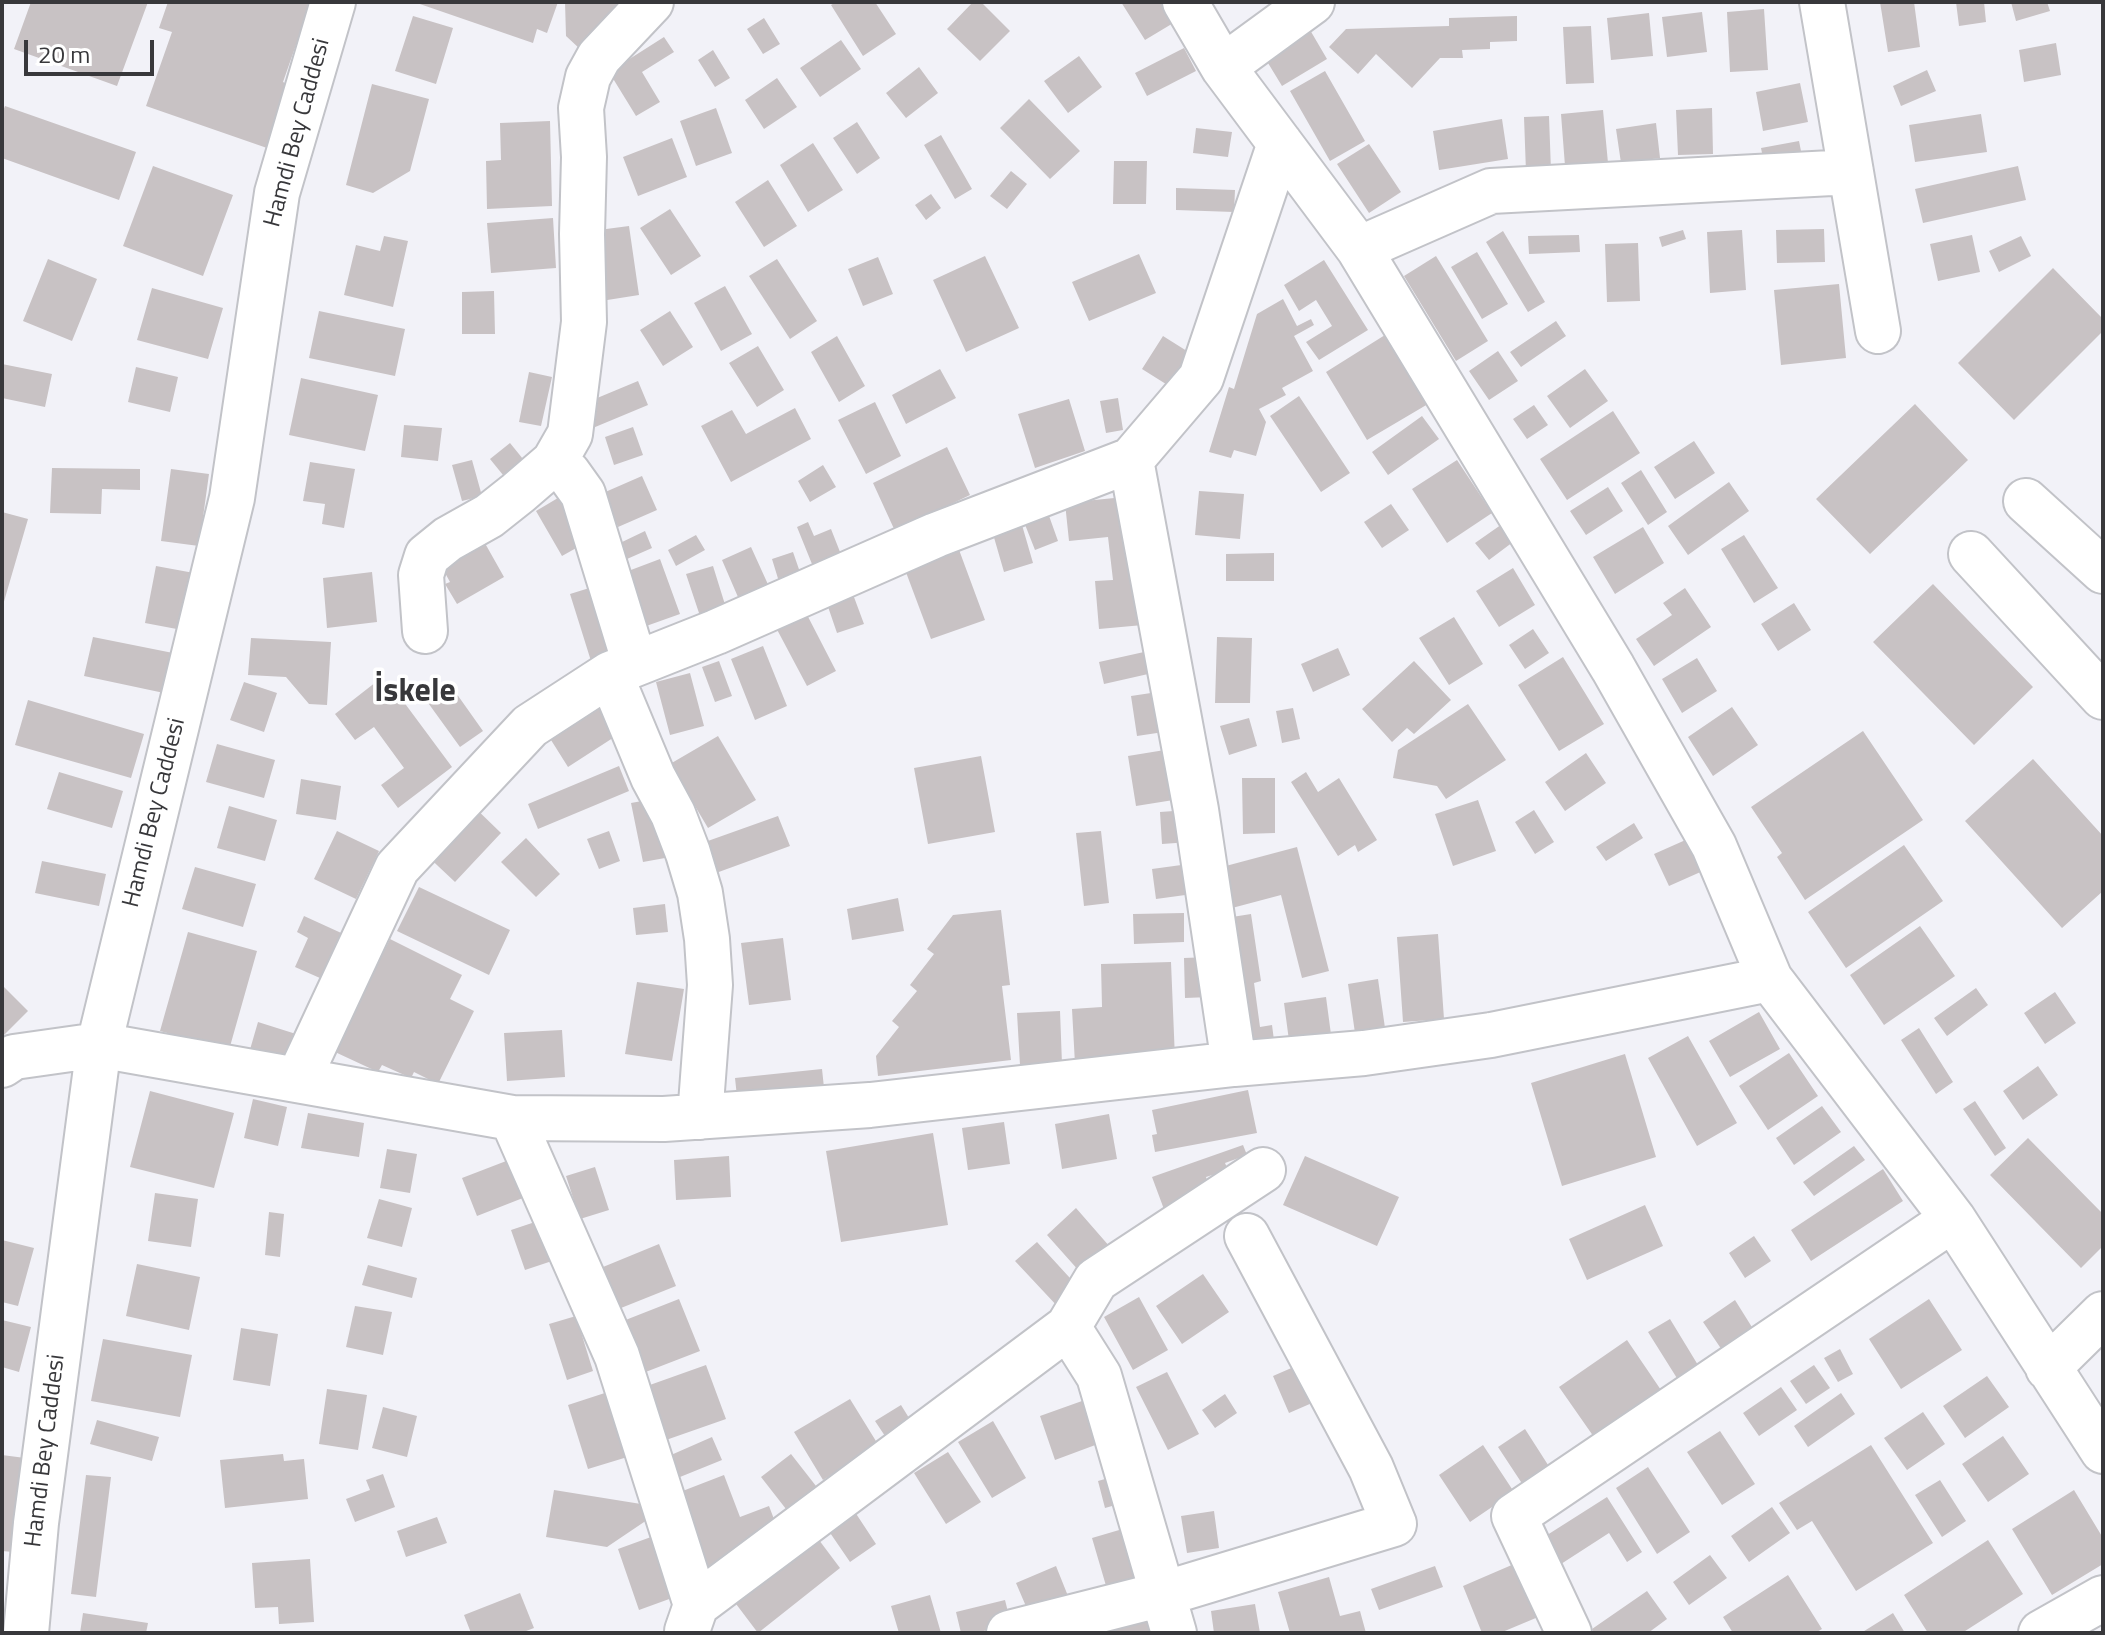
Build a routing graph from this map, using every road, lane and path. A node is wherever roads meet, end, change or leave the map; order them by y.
1 (333, 2) edge
2 (651, 2) edge
3 (1185, 2) edge
4 (1312, 2) edge
5 (1822, 2) edge
6 (1223, 67) junction
7 (1280, 143) junction
8 (1851, 172) junction
9 (1359, 249) junction
10 (1878, 331) dead end
11 (1131, 460) junction
12 (554, 462) junction
13 (2026, 501) dead end
14 (1971, 554) dead end
15 (2103, 571) edge
16 (425, 631) dead end
17 (623, 669) junction
18 (2097, 678) edge
19 (1770, 979) junction
20 (99, 1045) junction
21 (1234, 1064) junction
22 (2, 1065) edge
23 (298, 1080) junction
24 (700, 1117) junction
25 (512, 1118) junction
26 (1263, 1170) dead end
27 (1953, 1219) junction
28 (1247, 1236) dead end
29 (2103, 1314) edge
30 (1068, 1327) junction
31 (2048, 1368) junction
32 (2103, 1451) edge
33 (2099, 1608) edge
34 (1169, 1614) edge
35 (691, 1619) edge
36 (26, 1633) edge
37 (1009, 1633) edge
38 (1569, 1633) edge
39 (2041, 1633) edge

1 - 20 street, Hamdi Bey Caddesi
2 - 12 street
3 - 6 street
4 - 6 street
5 - 8 street
6 - 7 street
7 - 9 street
7 - 11 street
8 - 9 street
8 - 10 street
9 - 19 street
11 - 17 street
11 - 21 street
12 - 16 street
12 - 17 street
13 - 15 street
14 - 18 street
17 - 23 street
17 - 24 street
19 - 21 street
19 - 27 street
20 - 22 street
20 - 23 street
20 - 36 street, Hamdi Bey Caddesi
21 - 24 street
23 - 25 street
24 - 25 street
25 - 35 street
26 - 30 street
27 - 31 street
27 - 38 street
28 - 34 street
29 - 31 street
30 - 34 street
30 - 35 street
31 - 32 street
33 - 39 street
34 - 37 street

